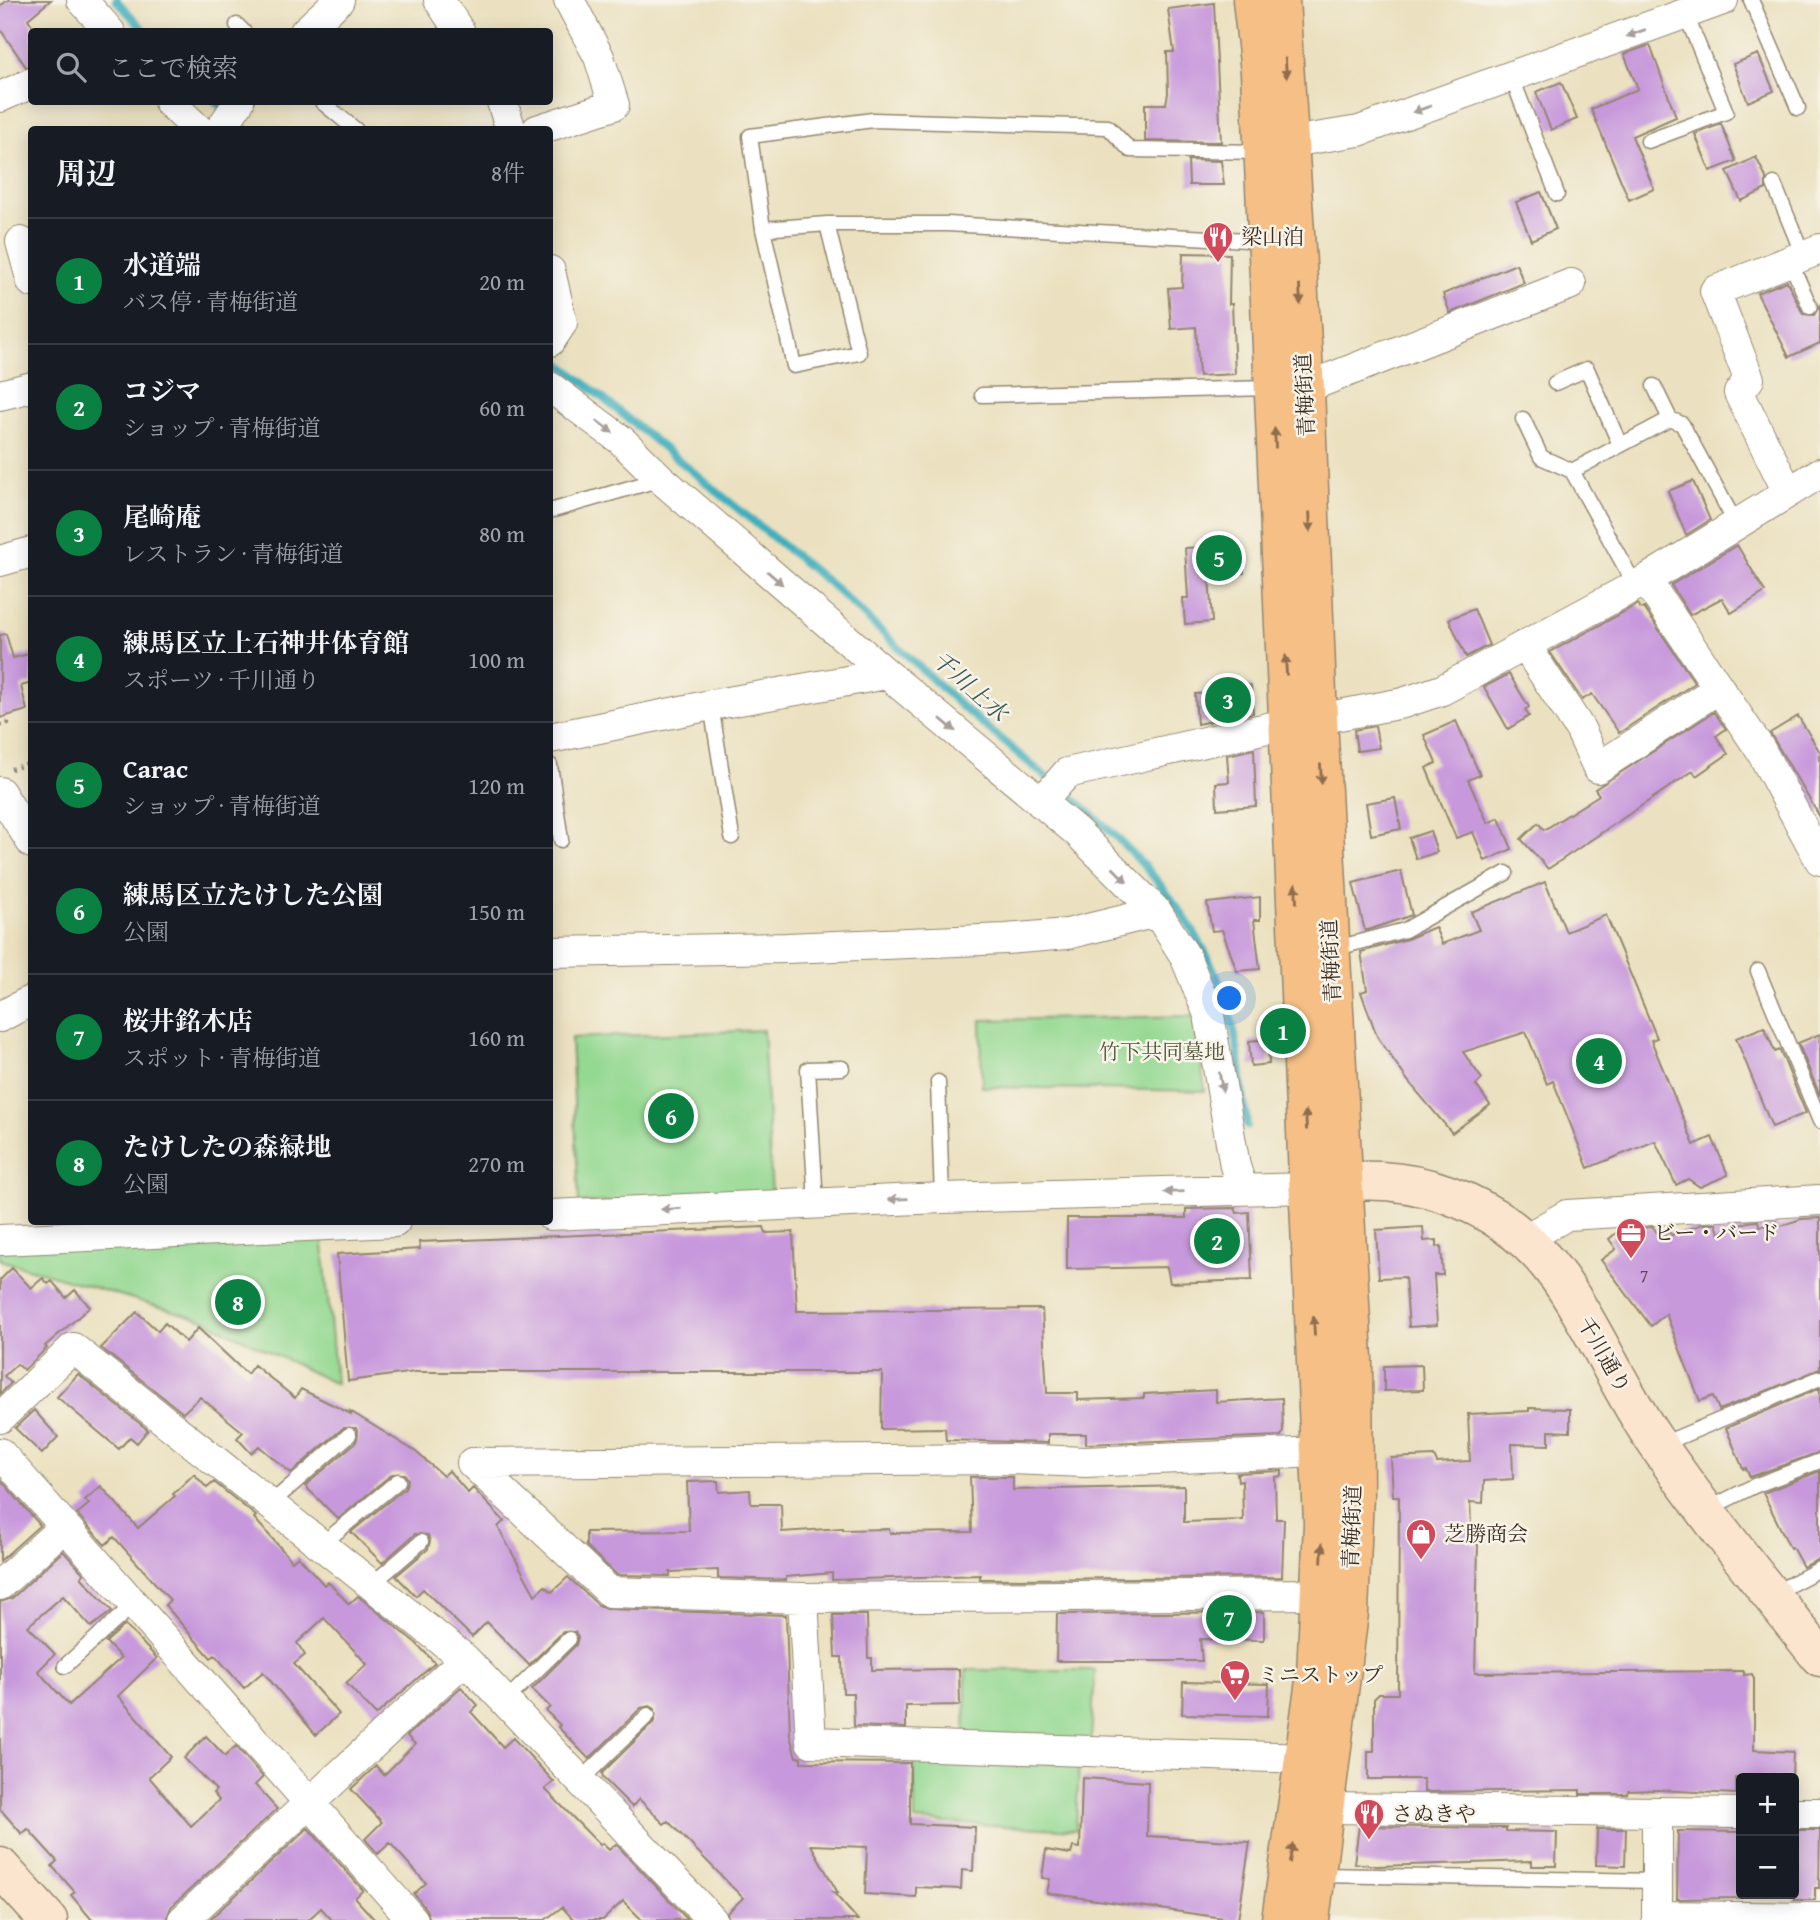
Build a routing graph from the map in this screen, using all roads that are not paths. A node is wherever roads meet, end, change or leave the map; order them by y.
1 (82, 0) edge
2 (339, 0) edge
3 (439, 0) edge
4 (569, 0) edge
5 (1252, 0) edge
6 (1280, 0) edge
7 (1723, 0) edge
8 (1751, 0) edge
9 (1686, 15) junction
10 (106, 28) edge
11 (309, 28) edge
12 (457, 28) edge
13 (1513, 78) junction
14 (28, 85) edge
15 (0, 97) edge
16 (179, 105) edge
17 (326, 105) edge
18 (503, 105) edge
19 (1798, 108) dead end
20 (223, 118) edge
21 (351, 126) edge
22 (510, 126) edge
23 (549, 126) edge
24 (1648, 141) dead end
25 (1277, 147) junction
26 (1774, 184) dead end
27 (1557, 194) dead end
28 (827, 225) junction
29 (763, 229) junction
30 (1267, 242) junction
31 (18, 243) edge
32 (1804, 255) edge
33 (28, 271) edge
34 (553, 284) edge
35 (1571, 284) dead end
36 (1810, 307) dead end
37 (553, 336) edge
38 (1555, 383) dead end
39 (1654, 386) dead end
40 (28, 388) edge
41 (1289, 388) junction
42 (553, 389) edge
43 (0, 395) edge
44 (982, 396) dead end
45 (578, 407) junction
46 (553, 414) edge
47 (1523, 419) dead end
48 (1670, 419) junction
49 (1620, 445) junction
50 (1572, 471) junction
51 (1820, 473) edge
52 (661, 479) junction
53 (1788, 492) junction
54 (553, 510) edge
55 (1736, 524) junction
56 (28, 553) edge
57 (0, 561) edge
58 (1641, 583) junction
59 (1525, 645) junction
60 (887, 674) junction
61 (1719, 688) junction
62 (711, 705) junction
63 (1303, 721) junction
64 (553, 737) edge
65 (553, 785) edge
66 (1052, 790) junction
67 (0, 792) edge
68 (27, 826) edge
69 (732, 837) dead end
70 (561, 840) dead end
71 (1820, 860) edge
72 (1506, 873) dead end
73 (1157, 912) junction
74 (1330, 949) junction
75 (553, 952) edge
76 (1758, 971) dead end
77 (28, 1002) edge
78 (0, 1017) edge
79 (842, 1068) dead end
80 (938, 1082) dead end
81 (1820, 1121) edge
82 (1326, 1184) junction
83 (1242, 1188) junction
84 (942, 1198) junction
85 (1820, 1200) edge
86 (816, 1203) junction
87 (553, 1215) edge
88 (238, 1225) edge
89 (0, 1240) edge
90 (1524, 1240) junction
91 (1820, 1378) edge
92 (0, 1418) edge
93 (349, 1435) dead end
94 (1658, 1446) junction
95 (1320, 1452) junction
96 (0, 1453) edge
97 (1820, 1461) edge
98 (398, 1481) dead end
99 (270, 1504) junction
100 (1703, 1511) junction
101 (64, 1527) junction
102 (421, 1542) dead end
103 (321, 1545) junction
104 (1820, 1569) edge
105 (0, 1584) edge
106 (371, 1585) junction
107 (1320, 1594) junction
108 (1770, 1595) junction
109 (803, 1598) junction
110 (133, 1605) junction
111 (569, 1639) dead end
112 (1820, 1657) edge
113 (465, 1660) junction
114 (65, 1666) dead end
115 (506, 1700) junction
116 (648, 1715) dead end
117 (1306, 1758) junction
118 (581, 1780) junction
119 (308, 1804) junction
120 (1326, 1808) junction
121 (1657, 1812) junction
122 (1736, 1813) edge
123 (1799, 1813) edge
124 (1820, 1813) edge
125 (0, 1867) edge
126 (1317, 1875) junction
127 (1657, 1881) junction
128 (1657, 1918) edge
129 (1820, 1918) edge
130 (48, 1920) edge
131 (183, 1920) edge
132 (413, 1920) edge
133 (712, 1920) edge
134 (1281, 1920) edge
135 (1310, 1920) edge

1 - 10 street
2 - 11 street
3 - 12 street
4 - 23 street
5 - 25 main road, 青梅街道
6 -> 25 main road, 青梅街道
7 - 9 street
8 - 19 lane
9 -> 13 street
9 - 24 lane
13 -> 25 street
13 - 27 lane
14 - 15 street
16 - 20 street
17 - 21 lane
18 - 22 street
25 - 29 lane
25 - 30 main road, 青梅街道
25 -> 41 main road, 青梅街道
26 - 32 lane
28 - 29 lane
28 - 29 lane
28 - 30 lane
30 - 41 main road, 青梅街道
31 - 33 street
32 - 36 lane
32 - 53 street
34 - 37 street
35 - 41 street
38 - 49 lane
39 - 48 lane
40 - 43 street
41 - 44 lane
41 - 63 main road, 青梅街道
42 - 45 street
45 - 46 street
45 -> 52 street
47 - 50 lane
48 - 49 lane
48 - 55 lane
49 - 50 lane
50 - 58 lane
51 - 53 street
52 - 54 lane
52 -> 60 street
53 - 55 street
55 - 58 street
56 - 57 street
58 - 59 street
58 - 61 street
59 - 61 street
59 - 63 street
60 - 62 street
60 -> 66 street
61 - 71 street
62 - 64 street
62 - 69 lane
63 - 66 street
63 -> 74 main road, 青梅街道
82 -> 63 main road, 青梅街道
65 - 70 lane
66 -> 73 street
67 - 68 street
72 - 74 lane
73 - 75 street
73 -> 83 street
74 - 82 main road, 青梅街道
76 - 81 lane
77 - 78 street
79 - 86 lane
80 - 84 lane
82 - 83 street
82 - 90 main road, 千川通り
95 -> 82 main road, 青梅街道
82 - 120 main road, 青梅街道
83 -> 84 street
84 -> 86 street
85 - 90 street
86 -> 87 street
88 - 89 street
90 - 94 main road, 千川通り
91 - 94 lane
92 - 99 street
93 - 99 lane
94 - 100 main road, 千川通り
107 -> 95 main road, 青梅街道
95 - 109 street
96 - 101 street
97 - 100 lane
98 - 103 lane
99 - 103 street
100 - 108 main road, 千川通り
101 - 105 street
101 - 110 street
102 - 106 lane
103 - 106 street
104 - 108 lane
106 - 113 street
107 - 109 street
107 - 117 main road, 青梅街道
108 - 112 main road, 千川通り
109 - 117 street
110 - 114 lane
110 - 119 street
111 - 115 lane
113 - 115 street
113 - 119 street
115 - 118 street
116 - 118 lane
134 -> 117 main road, 青梅街道
118 - 133 street
119 - 131 street
119 - 132 street
120 - 121 street
120 - 126 main road, 青梅街道
121 - 122 street
121 - 127 street
123 - 124 street
125 - 130 main road
126 - 127 lane
126 - 135 main road, 青梅街道
127 - 128 street
128 - 129 street

